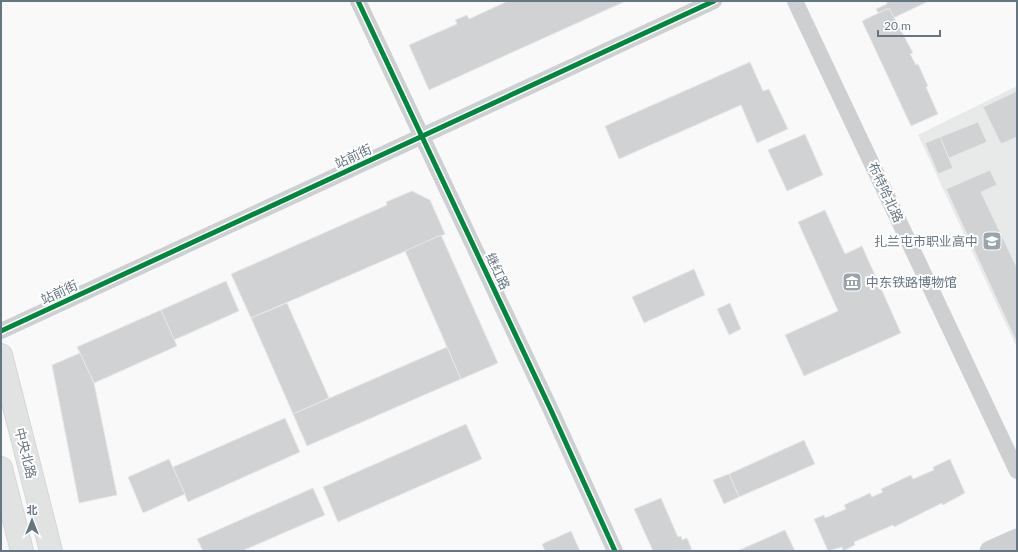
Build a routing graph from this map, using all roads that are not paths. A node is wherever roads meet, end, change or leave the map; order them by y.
1 (358, 1) edge
2 (714, 1) edge
3 (795, 1) edge
4 (422, 136) junction
5 (1, 330) edge
6 (1, 355) edge
7 (1, 468) edge
8 (1017, 471) edge
9 (1017, 539) edge
10 (22, 551) edge
11 (51, 551) edge
12 (615, 551) edge
13 (990, 551) edge

1 - 4 street, 继红路
2 - 4 street, 站前街
3 - 8 street, 布特哈北路
4 - 5 street, 站前街
4 - 12 street, 继红路
6 - 11 main road, 中央北路
7 - 10 main road
9 - 13 street

